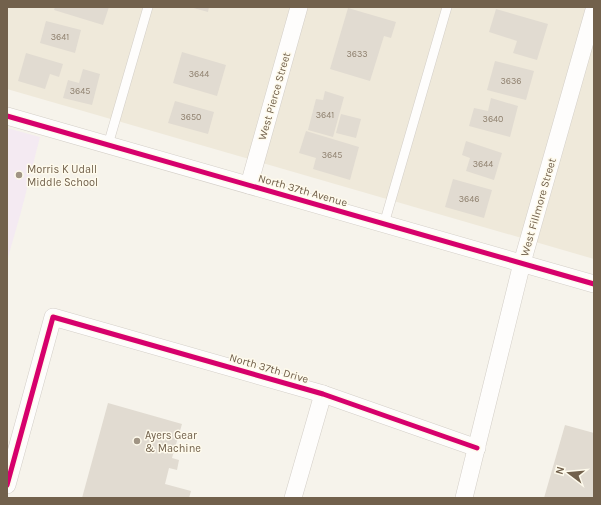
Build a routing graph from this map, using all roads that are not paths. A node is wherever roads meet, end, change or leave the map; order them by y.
1 (148, 7) edge
2 (299, 7) edge
3 (446, 7) edge
4 (594, 10) edge
5 (7, 116) edge
6 (108, 145) junction
7 (249, 185) junction
8 (384, 224) junction
9 (522, 263) junction
10 (594, 284) edge
11 (323, 394) junction
12 (477, 448) junction
13 (7, 485) edge
14 (293, 498) edge
15 (464, 498) edge

1 - 6 lane
2 - 7 street, West Pierce Street
3 - 8 lane
4 - 9 street, West Fillmore Street
5 - 6 street, North 37th Avenue
6 - 7 street, North 37th Avenue
7 - 8 street, North 37th Avenue
8 - 9 street, North 37th Avenue
9 - 10 street, North 37th Avenue
9 - 12 street, West Fillmore Street
11 - 12 street, North 37th Drive
11 - 13 street, North 37th Drive
11 - 14 street
12 - 15 street, West Fillmore Street

